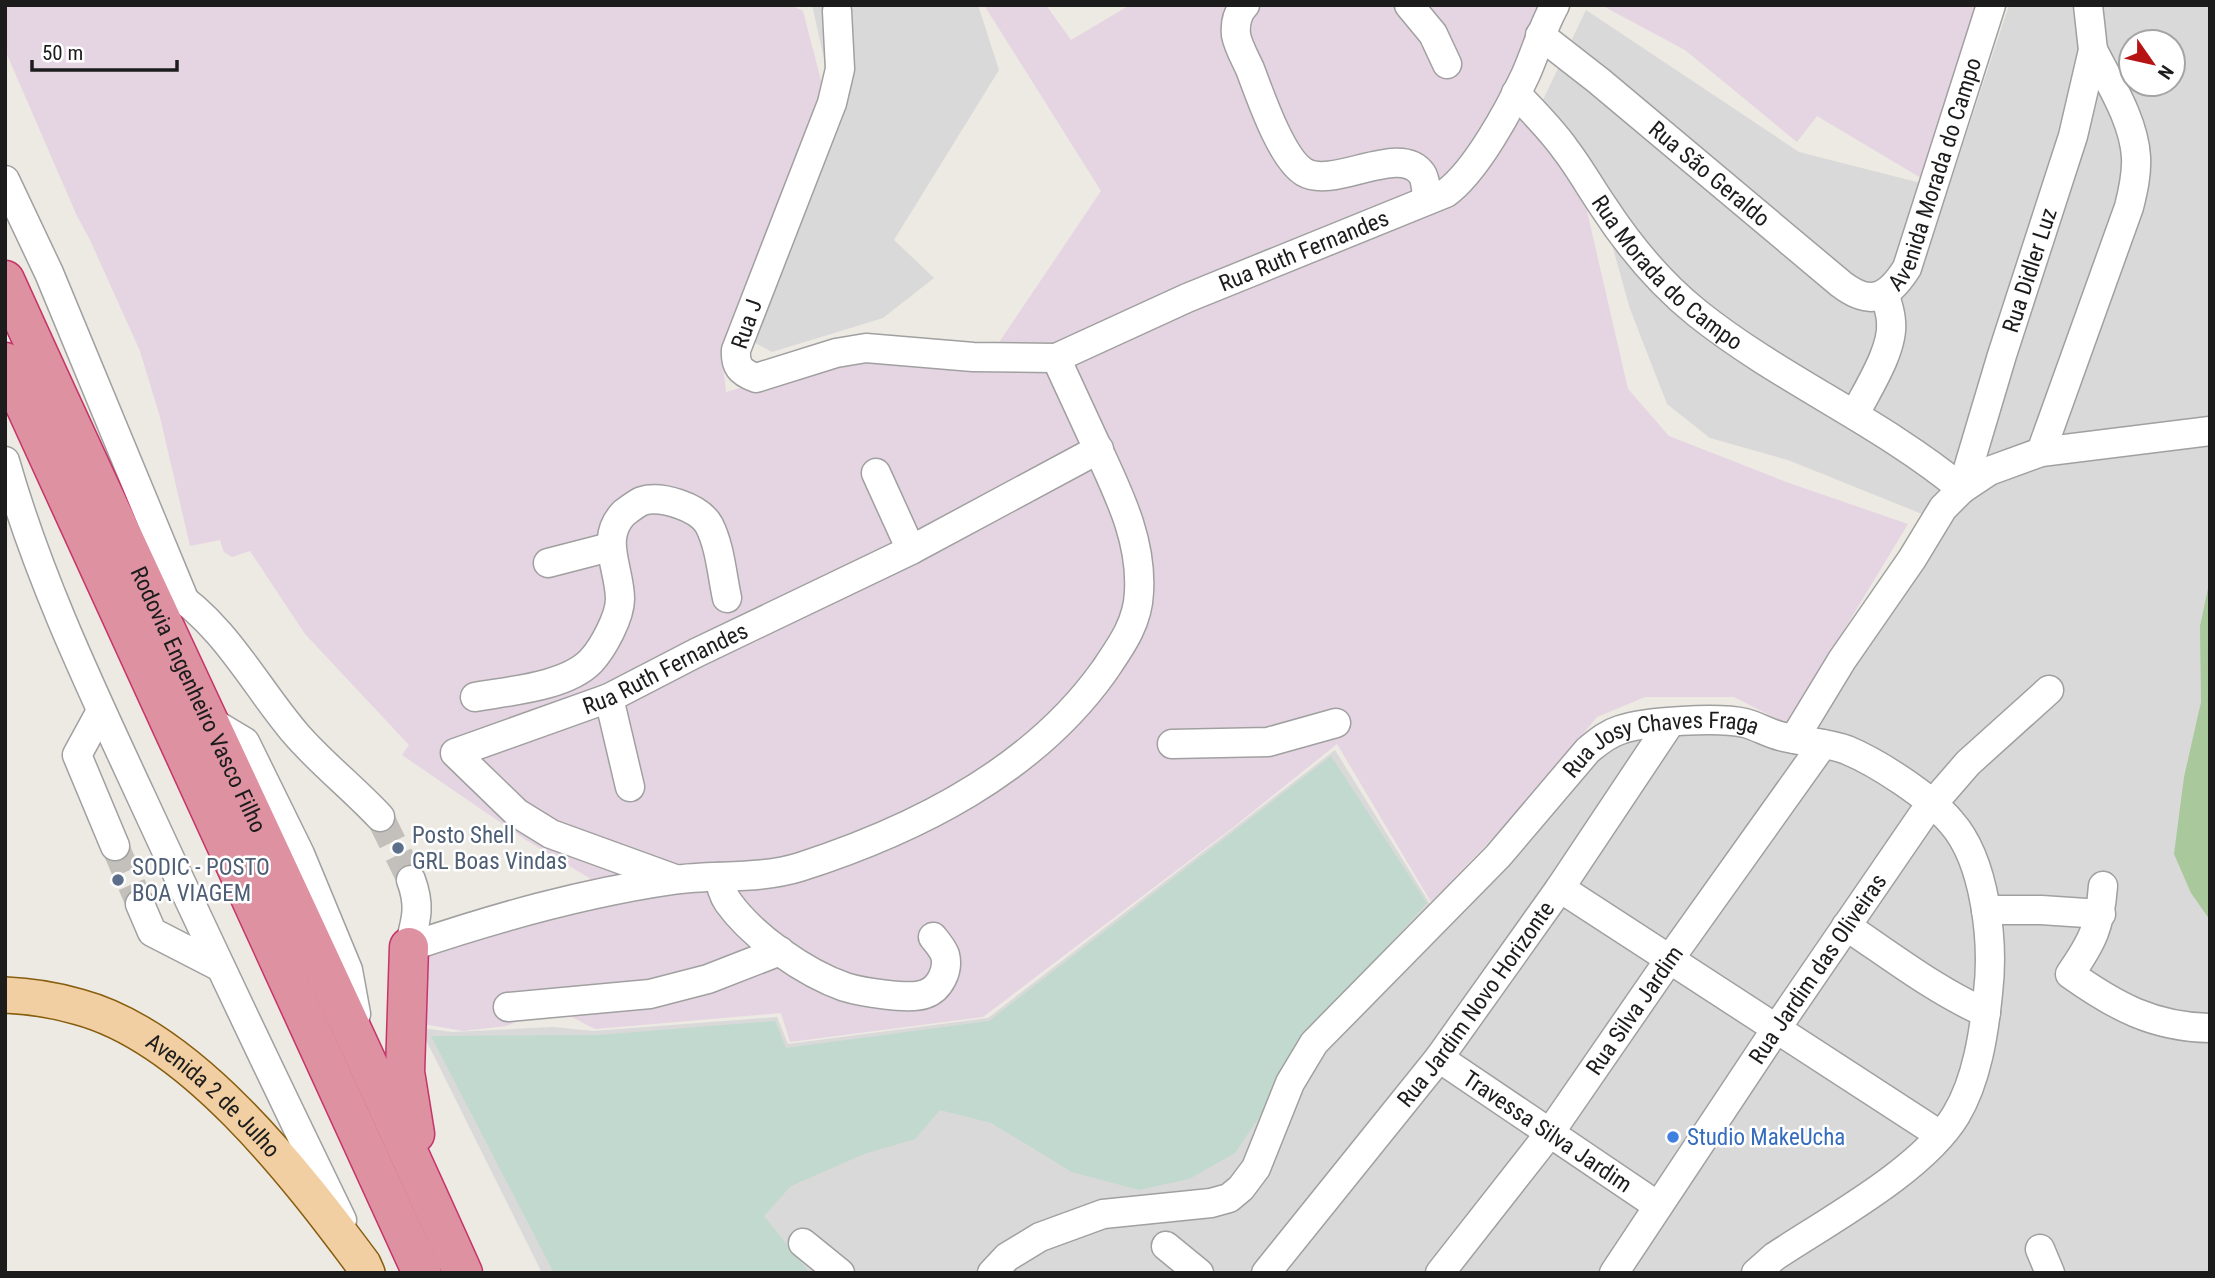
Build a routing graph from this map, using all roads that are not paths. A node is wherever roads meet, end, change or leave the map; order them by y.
1 (1245, 5) edge
2 (1409, 5) edge
3 (1555, 5) edge
4 (1991, 5) edge
5 (2088, 5) edge
6 (837, 11) dead end
7 (1540, 35) junction
8 (2092, 50) junction
9 (1447, 64) dead end
10 (1516, 93) junction
11 (5, 180) edge
12 (1427, 200) junction
13 (5, 280) edge
14 (1885, 295) junction
15 (1056, 358) junction
16 (5, 362) edge
17 (1855, 414) junction
18 (2210, 430) edge
19 (1098, 449) junction
20 (2041, 452) junction
21 (5, 461) edge
22 (876, 473) dead end
23 (1962, 489) junction
24 (610, 547) junction
25 (911, 550) junction
26 (548, 563) dead end
27 (138, 570) junction
28 (727, 597) dead end
29 (184, 599) junction
30 (2049, 690) dead end
31 (475, 697) dead end
32 (609, 698) junction
33 (101, 711) junction
34 (1336, 723) dead end
35 (1671, 723) junction
36 (1794, 738) junction
37 (1172, 744) dead end
38 (1823, 744) junction
39 (630, 787) dead end
40 (1932, 803) junction
41 (380, 817) tunnel mouth
42 (116, 846) tunnel mouth
43 (719, 877) junction
44 (675, 879) junction
45 (411, 880) tunnel mouth
46 (2103, 886) dead end
47 (1560, 888) junction
48 (140, 904) tunnel mouth
49 (1986, 910) junction
50 (2101, 914) junction
51 (1846, 926) junction
52 (933, 937) dead end
53 (409, 947) junction
54 (780, 951) junction
55 (1669, 960) junction
56 (220, 967) junction
57 (5, 995) edge
58 (508, 1007) dead end
59 (1986, 1013) junction
60 (2210, 1028) edge
61 (1776, 1029) junction
62 (1439, 1058) junction
63 (1549, 1134) junction
64 (1940, 1135) junction
65 (1658, 1206) junction
66 (439, 1220) junction
67 (803, 1243) dead end
68 (1166, 1246) dead end
69 (999, 1265) edge
70 (365, 1268) edge
71 (422, 1273) edge
72 (463, 1273) edge
73 (840, 1273) edge
74 (1199, 1273) edge
75 (1266, 1273) edge
76 (1440, 1273) edge
77 (1614, 1273) edge
78 (1756, 1273) edge

1 - 12 street
2 - 9 street
3 - 7 street, Rua Ruth Fernandes
4 - 14 street, Avenida Morada do Campo
5 - 8 street, Rua Didler Luz
6 - 15 street, Rua J
7 - 10 street, Rua Ruth Fernandes
7 - 14 street, Rua São Geraldo
8 - 20 street, Rua Didler Luz
8 - 23 street, Rua Didler Luz
10 - 12 street, Rua Ruth Fernandes
10 - 17 street, Rua Morada do Campo
11 - 29 street, Rodovia Engenheiro Vasco Filho
12 - 15 street, Rua Ruth Fernandes
13 - 27 highway, Rodovia Engenheiro Vasco Filho
14 - 17 street, Avenida Morada do Campo
15 - 19 street, Rua Ruth Fernandes
16 - 71 highway, Rodovia Engenheiro Vasco Filho
17 - 23 street, Rua Morada do Campo
18 - 20 street
19 - 25 street, Rua Ruth Fernandes
19 - 43 street, Rua Ruth Fernandes
20 - 23 street
21 - 33 street
22 - 25 street
23 - 36 street
24 - 26 street
24 - 28 street
24 - 31 street
25 - 32 street, Rua Ruth Fernandes
27 - 29 street
27 - 66 highway, Rodovia Engenheiro Vasco Filho
29 - 41 street
30 - 40 street, Rua Jardim das Oliveiras
32 - 39 street
32 - 44 street, Rua Ruth Fernandes
33 - 42 street
33 - 56 street
34 - 37 street
35 - 36 street, Rua Josy Chaves Fraga
35 - 47 street, Rua Jardim Novo Horizonte
35 - 69 street, Rua Josy Chaves Fraga
36 - 38 street, Rua Josy Chaves Fraga
38 - 40 street, Rua Josy Chaves Fraga
38 - 55 street, Rua Silva Jardim
40 - 49 street, Rua Josy Chaves Fraga
40 - 51 street, Rua Jardim das Oliveiras
43 - 44 street, Rua Ruth Fernandes
43 - 54 street
44 - 53 street, Rua Ruth Fernandes
45 - 53 street
46 - 50 street
47 - 55 street
47 - 62 street, Rua Jardim Novo Horizonte
48 - 56 street
49 - 50 street
49 - 59 street, Rua Josy Chaves Fraga
50 - 60 street
51 - 59 street
51 - 61 street, Rua Jardim das Oliveiras
52 - 54 street
53 - 66 highway
54 - 58 street
55 - 61 street
55 - 63 street, Rua Silva Jardim
56 - 70 street
57 - 70 main road, Avenida 2 de Julho
59 - 64 street, Rua Josy Chaves Fraga
61 - 64 street
61 - 65 street, Rua Jardim das Oliveiras
62 - 63 street, Travessa Silva Jardim
62 - 75 street, Rua Jardim Novo Horizonte
63 - 65 street, Travessa Silva Jardim
63 - 76 street, Rua Silva Jardim
64 - 78 street, Rua Josy Chaves Fraga
65 - 77 street, Rua Jardim das Oliveiras
66 - 72 highway, Rodovia Engenheiro Vasco Filho
67 - 73 street
68 - 74 street

